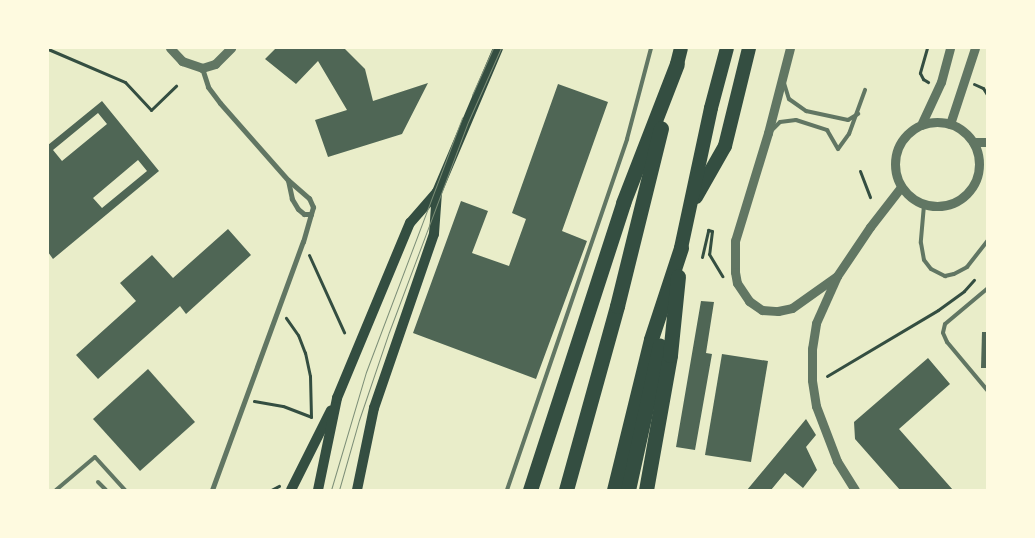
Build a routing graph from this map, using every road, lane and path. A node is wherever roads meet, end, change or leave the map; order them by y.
1 (170, 48) edge
2 (231, 48) edge
3 (498, 48) edge
4 (650, 48) edge
5 (681, 48) edge
6 (727, 48) edge
7 (749, 48) edge
8 (790, 48) edge
9 (927, 48) edge
10 (950, 48) edge
11 (975, 48) edge
12 (48, 49) edge
13 (677, 64) junction
14 (786, 64) junction
15 (202, 68) junction
16 (930, 82) dead end
17 (975, 84) dead end
18 (176, 86) dead end
19 (865, 90) dead end
20 (988, 96) edge
21 (858, 114) junction
22 (950, 124) junction
23 (921, 125) junction
24 (768, 133) junction
25 (973, 142) junction
26 (988, 142) edge
27 (860, 171) dead end
28 (288, 180) junction
29 (901, 187) junction
30 (437, 192) junction
31 (870, 197) dead end
32 (924, 205) junction
33 (689, 208) junction
34 (311, 214) junction
35 (708, 230) dead end
36 (988, 240) edge
37 (303, 242) junction
38 (681, 248) junction
39 (702, 257) dead end
40 (837, 276) junction
41 (974, 280) dead end
42 (988, 288) edge
43 (278, 306) junction
44 (344, 332) dead end
45 (828, 376) dead end
46 (988, 391) edge
47 (337, 398) junction
48 (243, 401) junction
49 (98, 482) dead end
50 (56, 490) edge
51 (106, 490) edge
52 (125, 490) edge
53 (212, 490) edge
54 (291, 490) edge
55 (318, 490) edge
56 (357, 490) edge
57 (507, 490) edge
58 (530, 490) edge
59 (566, 490) edge
60 (614, 490) edge
61 (628, 490) edge
62 (646, 490) edge
63 (855, 490) edge

1 - 15 street
2 - 15 street
3 - 30 main road
4 - 57 lane
5 - 13 highway
6 - 33 highway
7 - 33 highway
8 - 14 street
9 - 16 path
10 - 23 street
11 - 22 street
12 - 18 path
13 - 58 highway
13 - 59 highway
14 - 21 lane
14 - 24 street
15 - 28 street
17 - 20 path
19 - 21 lane
21 - 24 lane
22 - 23 street
22 - 25 street
23 - 29 street
24 - 40 street
25 - 26 street
25 - 32 street
27 - 31 path
28 - 34 street
28 - 34 street
29 - 32 street
29 - 40 street
30 - 47 main road
30 - 56 main road
32 - 36 lane
33 - 38 highway
34 - 37 street
35 - 39 path
37 - 43 street
37 - 44 path
38 - 60 highway
38 - 61 highway
38 - 62 highway
40 - 63 street
41 - 45 path
42 - 46 lane
43 - 48 street
43 - 48 path
47 - 54 main road
47 - 55 main road
48 - 53 street
49 - 51 lane
50 - 52 lane

